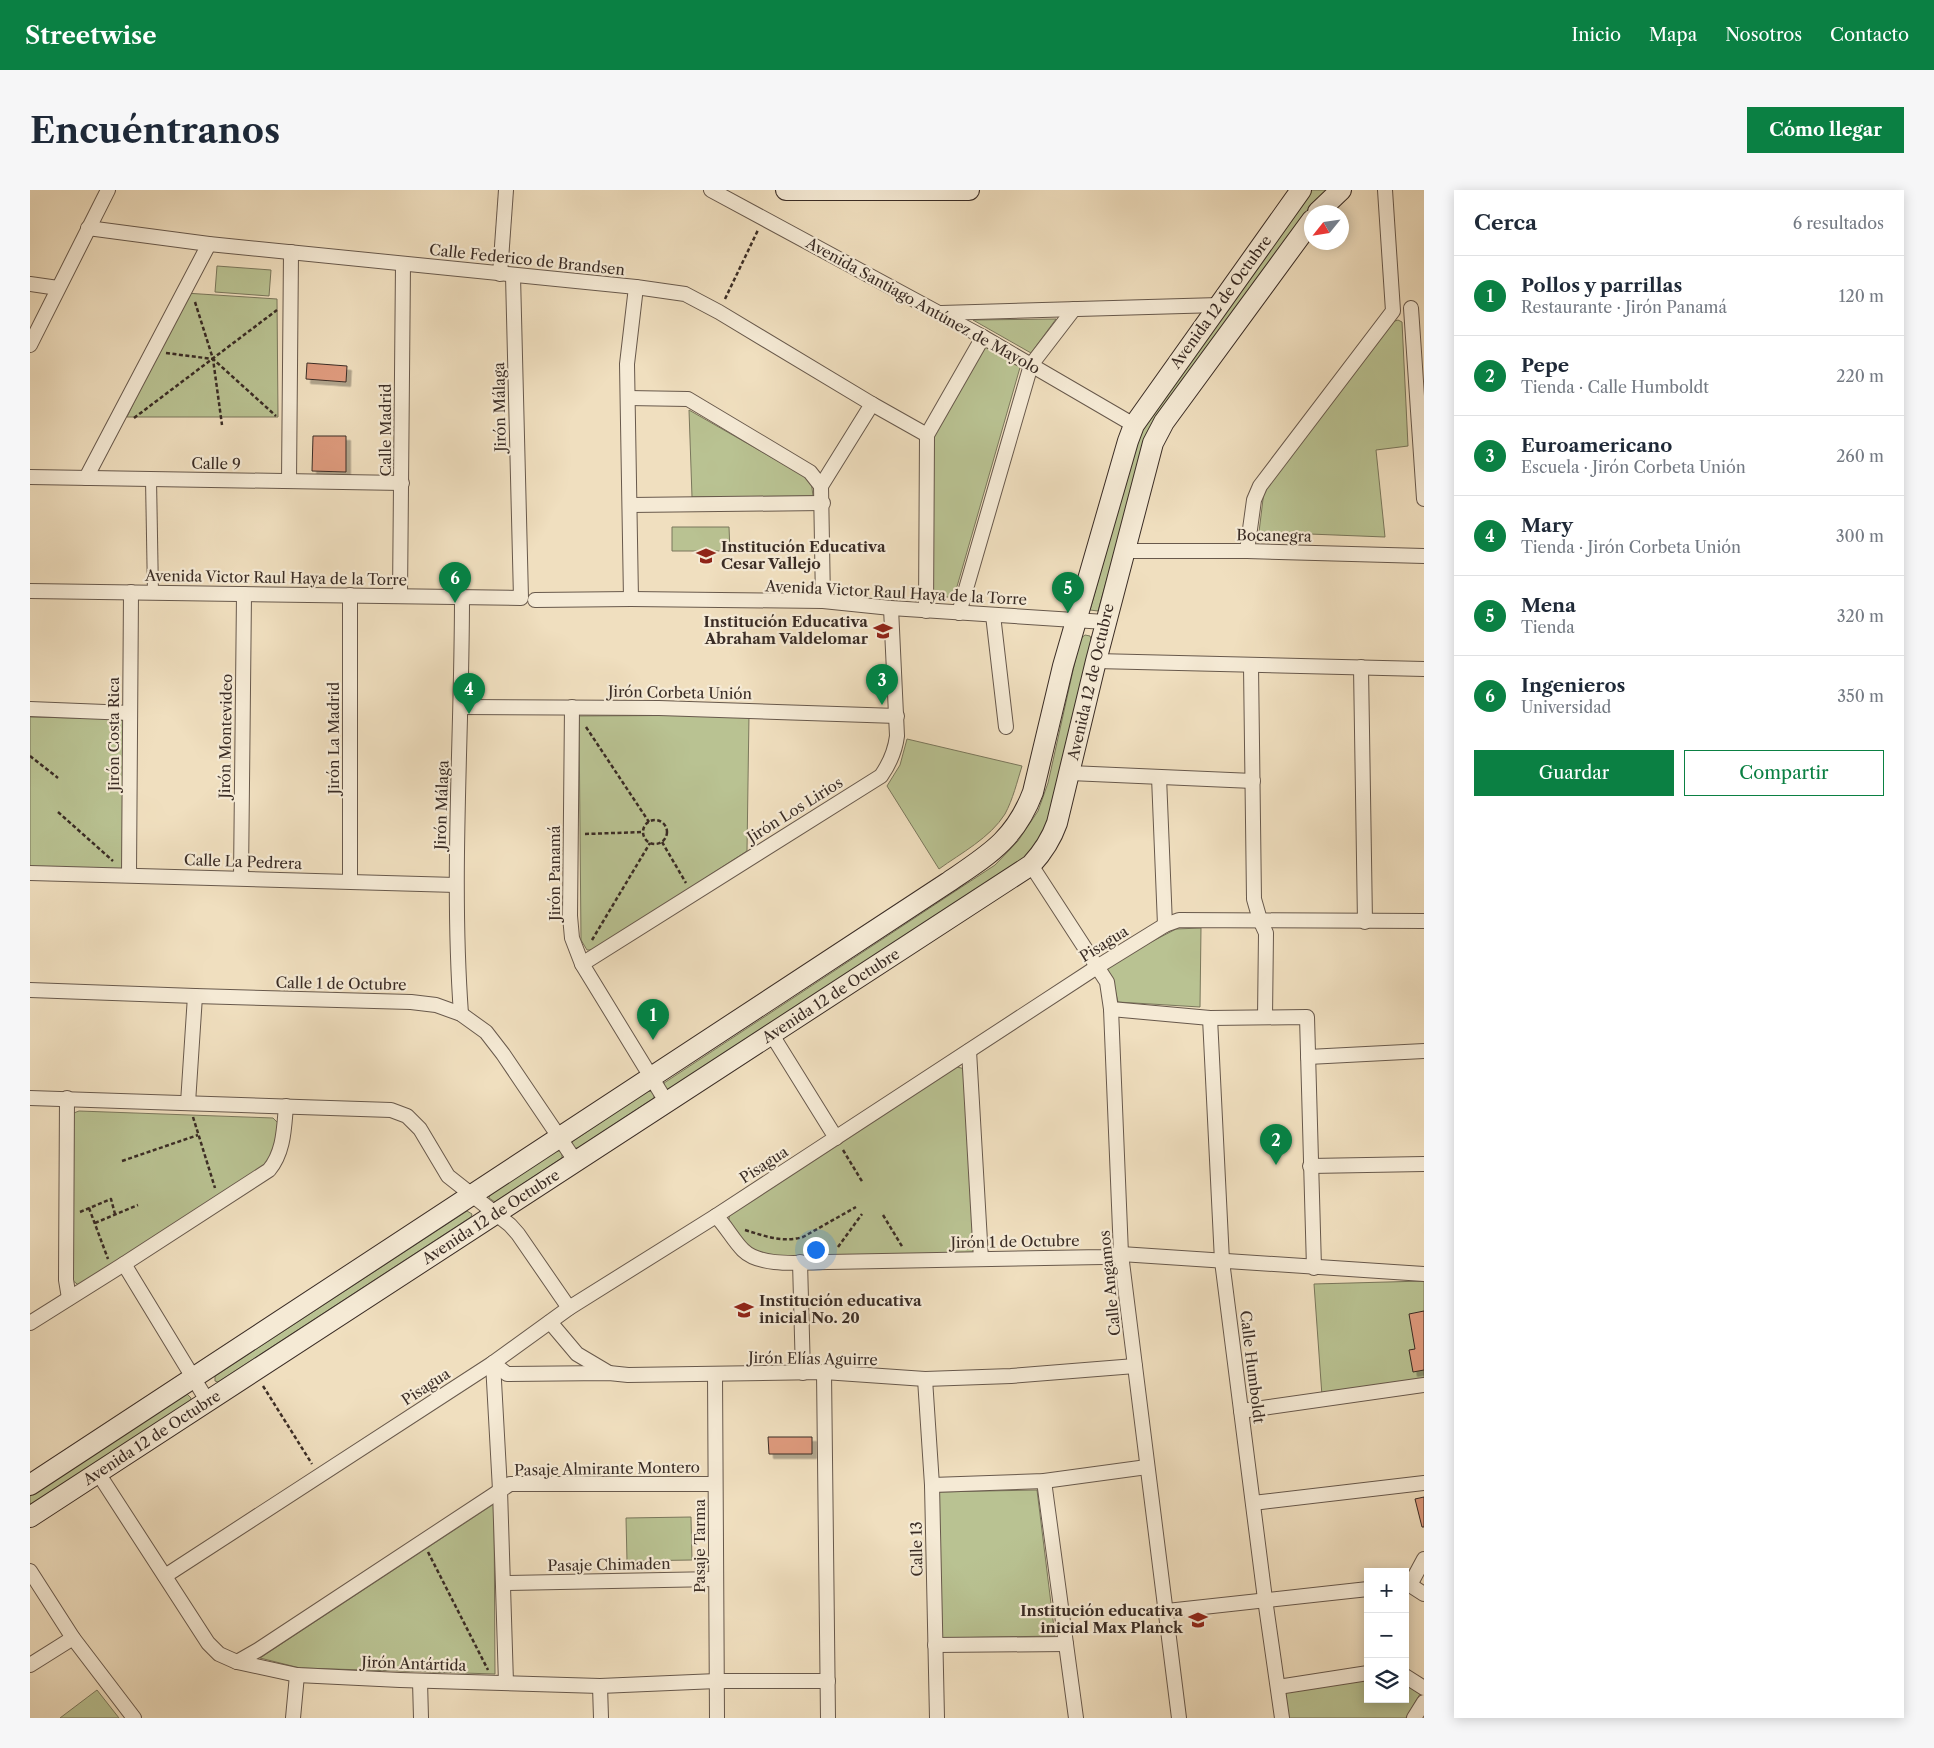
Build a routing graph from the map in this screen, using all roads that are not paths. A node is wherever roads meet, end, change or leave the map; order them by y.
1 (108, 190) edge
2 (506, 190) edge
3 (711, 190) edge
4 (786, 190) edge
5 (969, 190) edge
6 (1301, 190) edge
7 (1340, 190) edge
8 (1385, 190) edge
9 (1325, 205) edge
10 (88, 228) junction
11 (1304, 231) edge
12 (209, 244) junction
13 (291, 252) junction
14 (403, 264) junction
15 (507, 275) junction
16 (30, 284) edge
17 (636, 287) junction
18 (58, 288) junction
19 (1219, 305) junction
20 (1418, 308) edge
21 (1074, 309) junction
22 (1393, 311) junction
23 (940, 313) junction
24 (983, 337) junction
25 (30, 346) edge
26 (1031, 365) junction
27 (628, 398) junction
28 (872, 404) junction
29 (1134, 425) junction
30 (928, 435) junction
31 (30, 477) edge
32 (86, 478) junction
33 (151, 479) junction
34 (289, 481) junction
35 (402, 483) junction
36 (821, 486) junction
37 (1424, 499) edge
38 (823, 503) junction
39 (630, 505) junction
40 (1123, 551) junction
41 (1247, 551) junction
42 (1424, 556) edge
43 (30, 591) edge
44 (131, 592) junction
45 (153, 592) junction
46 (244, 594) junction
47 (350, 595) junction
48 (400, 596) junction
49 (462, 596) junction
50 (521, 598) joint
51 (631, 599) junction
52 (535, 600) dead end
53 (823, 602) junction
54 (891, 608) junction
55 (926, 611) junction
56 (958, 613) junction
57 (993, 615) junction
58 (1076, 620) junction
59 (1106, 622) junction
60 (1096, 661) junction
61 (1251, 666) junction
62 (1361, 667) junction
63 (1424, 669) edge
64 (462, 707) junction
65 (572, 707) junction
66 (30, 709) edge
67 (130, 713) junction
68 (897, 716) junction
69 (1006, 727) dead end
70 (1070, 773) junction
71 (1159, 777) junction
72 (1253, 780) junction
73 (1031, 865) junction
74 (30, 873) edge
75 (129, 875) junction
76 (241, 878) junction
77 (350, 881) junction
78 (456, 885) junction
79 (1260, 920) junction
80 (1424, 921) edge
81 (1365, 922) junction
82 (1164, 926) junction
83 (581, 963) junction
84 (1098, 967) junction
85 (30, 990) edge
86 (196, 996) junction
87 (1111, 1009) junction
88 (461, 1014) junction
89 (1265, 1017) junction
90 (1210, 1018) junction
91 (772, 1035) junction
92 (969, 1051) junction
93 (1424, 1051) edge
94 (1308, 1057) junction
95 (651, 1077) junction
96 (30, 1098) edge
97 (67, 1098) junction
98 (188, 1103) junction
99 (667, 1103) junction
100 (286, 1106) junction
101 (559, 1138) junction
102 (836, 1138) junction
103 (576, 1162) junction
104 (1424, 1164) edge
105 (1310, 1166) junction
106 (472, 1195) junction
107 (495, 1215) junction
108 (720, 1219) junction
109 (1121, 1254) junction
110 (981, 1258) junction
111 (1222, 1261) junction
112 (800, 1262) junction
113 (118, 1268) junction
114 (1314, 1268) junction
115 (1424, 1274) edge
116 (69, 1298) junction
117 (569, 1308) junction
118 (550, 1322) junction
119 (30, 1323) edge
120 (493, 1363) junction
121 (1135, 1366) junction
122 (824, 1372) junction
123 (610, 1373) junction
124 (803, 1373) junction
125 (715, 1374) junction
126 (193, 1378) junction
127 (925, 1379) junction
128 (1424, 1385) edge
129 (208, 1402) junction
130 (1242, 1411) junction
131 (1147, 1467) junction
132 (98, 1473) junction
133 (1044, 1481) junction
134 (1424, 1483) edge
135 (715, 1484) junction
136 (30, 1485) edge
137 (932, 1486) junction
138 (500, 1490) junction
139 (1253, 1503) junction
140 (30, 1517) edge
141 (1424, 1559) edge
142 (30, 1571) edge
143 (165, 1576) junction
144 (716, 1579) junction
145 (503, 1583) junction
146 (1409, 1583) edge
147 (1409, 1586) edge
148 (1364, 1589) edge
149 (1424, 1594) edge
150 (1265, 1599) junction
151 (1166, 1611) junction
152 (73, 1638) junction
153 (1066, 1644) junction
154 (935, 1645) junction
155 (237, 1662) junction
156 (30, 1664) edge
157 (1364, 1674) edge
158 (297, 1675) junction
159 (1409, 1679) edge
160 (420, 1680) junction
161 (717, 1681) junction
162 (828, 1681) junction
163 (500, 1683) junction
164 (600, 1686) junction
165 (1278, 1687) junction
166 (1424, 1688) edge
167 (1424, 1702) edge
168 (134, 1718) edge
169 (293, 1718) edge
170 (421, 1718) edge
171 (602, 1718) edge
172 (717, 1718) edge
173 (828, 1718) edge
174 (937, 1718) edge
175 (1076, 1718) edge
176 (1179, 1718) edge
177 (1282, 1718) edge
178 (1414, 1718) edge

1 - 10 street
2 - 15 street, Jirón Málaga
3 - 23 street, Avenida Santiago Antúnez de Mayolo
4 - 5 main road
6 - 19 main road, Avenida 12 de Octubre
7 - 9 main road
8 - 22 street
10 - 12 street, Calle Federico de Brandsen
10 - 18 street
11 - 40 main road, Avenida 12 de Octubre
12 - 13 street, Calle Federico de Brandsen
12 - 32 street
13 - 14 street, Calle Federico de Brandsen
13 - 34 street
14 - 15 street, Calle Federico de Brandsen
14 - 35 street, Calle Madrid
15 - 17 street, Calle Federico de Brandsen
15 - 50 street, Jirón Málaga
16 - 18 street
17 - 27 street
17 - 28 street, Calle Federico de Brandsen
18 - 25 street
19 - 21 street
19 - 29 main road, Avenida 12 de Octubre
20 - 22 street
20 - 37 street
21 - 23 street
21 - 26 street
22 - 41 street
23 - 24 street, Avenida Santiago Antúnez de Mayolo
24 - 26 street, Avenida Santiago Antúnez de Mayolo
24 - 30 street
26 - 29 street, Avenida Santiago Antúnez de Mayolo
26 - 56 street
27 - 36 street
27 - 39 street
28 - 30 street, Calle Federico de Brandsen
28 - 36 street
29 - 58 main road, Avenida 12 de Octubre
30 - 55 street
31 - 32 street, Calle 9
32 - 33 street, Calle 9
33 - 34 street, Calle 9
33 - 45 street
34 - 35 street, Calle 9
35 - 48 street, Calle Madrid
36 - 38 street
38 - 39 street
38 - 53 street
39 - 51 street
40 - 41 street, Bocanegra
40 - 59 main road, Avenida 12 de Octubre
41 - 42 street, Bocanegra
43 - 44 street, Avenida Victor Raul Haya de la Torre
44 - 45 street, Avenida Victor Raul Haya de la Torre
44 - 67 street, Jirón Costa Rica
45 - 46 street, Avenida Victor Raul Haya de la Torre
46 - 47 street, Avenida Victor Raul Haya de la Torre
46 - 76 street, Jirón Montevideo
47 - 48 street, Avenida Victor Raul Haya de la Torre
47 - 77 street, Jirón La Madrid
48 - 49 street, Avenida Victor Raul Haya de la Torre
49 - 50 street, Avenida Victor Raul Haya de la Torre
49 - 64 street, Jirón Málaga
51 - 52 street, Avenida Victor Raul Haya de la Torre
51 - 53 street, Avenida Victor Raul Haya de la Torre
53 - 54 street, Avenida Victor Raul Haya de la Torre
54 - 55 street, Avenida Victor Raul Haya de la Torre
54 - 68 street, Jirón Los Lirios
55 - 56 street, Avenida Victor Raul Haya de la Torre
56 - 57 street, Avenida Victor Raul Haya de la Torre
57 - 58 street, Avenida Victor Raul Haya de la Torre
57 - 69 street
58 - 59 street, Avenida Victor Raul Haya de la Torre
58 - 95 main road, Avenida 12 de Octubre
59 - 60 main road, Avenida 12 de Octubre
60 - 61 street
60 - 70 main road, Avenida 12 de Octubre
61 - 62 street
61 - 72 street
62 - 63 street
62 - 81 street
64 - 65 street, Jirón Corbeta Unión
64 - 78 street, Jirón Málaga
65 - 68 street, Jirón Corbeta Unión
65 - 83 street, Jirón Panamá
66 - 67 street
67 - 75 street, Jirón Costa Rica
68 - 83 street, Jirón Los Lirios
70 - 71 street
70 - 73 main road, Avenida 12 de Octubre
71 - 72 street
71 - 82 street
72 - 79 street
73 - 84 street, Calle Angamos
73 - 91 main road, Avenida 12 de Octubre
74 - 75 street, Calle La Pedrera
75 - 76 street, Calle La Pedrera
76 - 77 street, Calle La Pedrera
77 - 78 street, Calle La Pedrera
78 - 88 street, Jirón Málaga
79 - 81 street, Pisagua
79 - 82 street, Pisagua
79 - 89 street
80 - 81 street, Pisagua
82 - 84 street, Pisagua
83 - 95 street, Jirón Panamá
84 - 87 street, Calle Angamos
84 - 92 street, Pisagua
85 - 86 street, Calle 1 de Octubre
86 - 88 street, Calle 1 de Octubre
86 - 98 street
87 - 90 street
87 - 109 street, Calle Angamos
88 - 101 street, Calle 1 de Octubre
89 - 90 street
89 - 94 street
90 - 111 street, Calle Humboldt
91 - 99 main road, Avenida 12 de Octubre
91 - 102 street
92 - 102 street, Pisagua
92 - 110 street
93 - 94 street
94 - 105 street
95 - 99 street, Jirón Panamá
95 - 101 main road, Avenida 12 de Octubre
96 - 97 street
97 - 98 street
97 - 116 street
98 - 100 street
99 - 103 main road, Avenida 12 de Octubre
100 - 106 street
100 - 113 street
101 - 103 street, Calle 1 de Octubre
101 - 106 main road, Avenida 12 de Octubre
102 - 108 street, Pisagua
103 - 107 main road, Avenida 12 de Octubre
104 - 105 street
105 - 114 street
106 - 107 street
106 - 126 main road, Avenida 12 de Octubre
107 - 117 street
107 - 129 main road, Avenida 12 de Octubre
108 - 112 street, Jirón 1 de Octubre
108 - 117 street, Pisagua
109 - 110 street, Jirón 1 de Octubre
109 - 111 street, Jirón 1 de Octubre
109 - 121 street, Calle Angamos
110 - 112 street, Jirón 1 de Octubre
111 - 114 street, Jirón 1 de Octubre
111 - 130 street, Calle Humboldt
112 - 124 street
113 - 116 street
113 - 126 street
114 - 115 street, Jirón 1 de Octubre
116 - 119 street
117 - 118 street, Pisagua
118 - 120 street, Pisagua
118 - 123 street
120 - 123 street, Jirón Elías Aguirre
120 - 138 street
120 - 143 street, Pisagua
121 - 127 street, Jirón Elías Aguirre
121 - 131 street, Calle Angamos
122 - 124 street, Jirón Elías Aguirre
122 - 127 street, Jirón Elías Aguirre
122 - 162 street
123 - 125 street, Jirón Elías Aguirre
124 - 125 street, Jirón Elías Aguirre
125 - 135 street, Pasaje Tarma
126 - 129 street
126 - 136 main road, Avenida 12 de Octubre
127 - 137 street, Calle 13
128 - 130 street
129 - 132 main road, Avenida 12 de Octubre
130 - 139 street, Calle Humboldt
131 - 133 street
131 - 151 street, Calle Angamos
132 - 140 main road, Avenida 12 de Octubre
132 - 143 street, Jirón Antártida
133 - 137 street
133 - 153 street
134 - 139 street
135 - 138 street, Pasaje Almirante Montero
135 - 144 street, Pasaje Tarma
137 - 154 street, Calle 13
138 - 145 street
138 - 155 street, Pasaje Almirante Montero
139 - 150 street, Calle Humboldt
141 - 146 street
142 - 152 street
143 - 155 street, Jirón Antártida
144 - 145 street, Pasaje Chimaden
144 - 161 street, Pasaje Tarma
145 - 163 street
147 - 149 street
148 - 150 street
150 - 151 street
150 - 165 street, Calle Humboldt
151 - 176 street, Calle Angamos
152 - 156 street
152 - 168 street
153 - 154 street
153 - 175 street
154 - 174 street, Calle 13
155 - 158 street, Jirón Antártida
157 - 165 street
158 - 160 street, Jirón Antártida
158 - 169 street
159 - 166 street
160 - 163 street, Jirón Antártida
160 - 170 street
161 - 162 street, Jirón Antártida
161 - 164 street, Jirón Antártida
161 - 172 street, Pasaje Tarma
162 - 173 street
163 - 164 street, Jirón Antártida
164 - 171 street
165 - 177 street, Calle Humboldt
167 - 178 street

